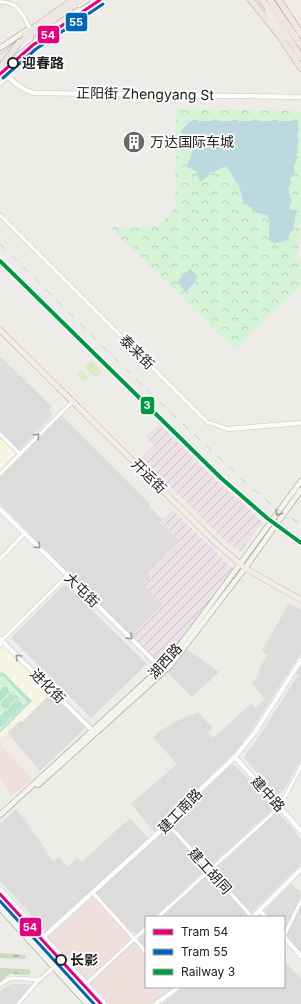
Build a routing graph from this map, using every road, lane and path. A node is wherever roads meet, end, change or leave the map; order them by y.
1 (72, 0) edge
2 (82, 0) edge
3 (86, 0) edge
4 (251, 0) edge
5 (261, 0) edge
6 (270, 0) edge
7 (277, 0) edge
8 (0, 2) edge
9 (30, 28) junction
10 (301, 34) edge
11 (301, 39) edge
12 (19, 43) junction
13 (301, 45) edge
14 (0, 48) edge
15 (0, 53) edge
16 (301, 57) edge
17 (0, 59) edge
18 (0, 64) edge
19 (301, 67) edge
20 (0, 68) edge
21 (9, 76) junction
22 (0, 84) edge
23 (301, 97) edge
24 (0, 215) edge
25 (0, 325) edge
26 (0, 330) edge
27 (0, 334) edge
28 (8, 337) junction
29 (73, 401) junction
30 (301, 423) edge
31 (228, 429) joint
32 (0, 434) edge
33 (20, 454) junction
34 (0, 474) edge
35 (301, 481) edge
36 (301, 490) edge
37 (0, 508) edge
38 (25, 533) junction
39 (0, 559) edge
40 (243, 566) junction
41 (68, 575) junction
42 (301, 600) edge
43 (1, 642) edge
44 (301, 660) edge
45 (163, 669) junction
46 (94, 732) junction
47 (236, 757) junction
48 (301, 766) edge
49 (279, 806) junction
50 (0, 815) edge
51 (0, 820) edge
52 (168, 824) junction
53 (301, 831) edge
54 (301, 869) edge
55 (210, 870) junction
56 (0, 889) edge
57 (92, 893) junction
58 (301, 901) edge
59 (0, 902) edge
60 (0, 908) edge
61 (260, 911) junction
62 (159, 916) edge
63 (252, 916) edge
64 (254, 916) edge
65 (265, 916) edge
66 (145, 929) edge
67 (285, 935) edge
68 (44, 937) junction
69 (285, 938) edge
70 (134, 939) junction
71 (37, 943) junction
72 (145, 951) edge
73 (301, 956) edge
74 (54, 967) junction
75 (41, 978) junction
76 (86, 984) junction
77 (0, 986) edge
78 (177, 988) edge
79 (18, 1004) edge
80 (87, 1004) edge
81 (94, 1004) edge
82 (105, 1004) edge
83 (155, 1004) edge

1 - 9 main road
1 - 15 highway
2 - 12 highway
3 - 18 main road
4 - 19 highway
5 - 16 highway
5 - 19 main road
6 - 13 highway
7 - 10 highway
7 - 11 main road
8 - 9 street
9 - 14 main road
12 - 17 highway, bridge
12 - 20 highway, bridge
18 - 21 street, 正阳街 Zhengyang St
21 - 22 street
21 - 23 street, 正阳街 Zhengyang St
24 - 31 street, 泰来街
25 - 28 main road, 开运街
26 - 28 main road, 开运街
27 - 28 main road, 开运街
28 - 29 main road, 开运街
33 -> 29 street
29 - 40 main road, 开运街
30 - 31 street, 泰来街
32 - 33 street
33 - 34 street
35 -> 40 main road, 湖西路
36 - 40 main road, 湖西路
37 - 38 street, 大屯街
38 - 39 street
38 -> 41 street, 大屯街
40 - 42 main road, 开运街
40 - 45 main road, 湖西路
41 - 43 street
41 -> 45 street, 大屯街
46 -> 43 street, 进化街
44 - 47 street, 建工南路
45 - 46 main road, 湖西路
46 - 50 main road, 湖西路
46 - 51 main road, 湖西路
47 - 49 street, 建中路
47 - 52 street, 建工南路
48 - 49 street
49 - 53 street, 建中路
49 - 55 street
52 - 55 street, 建工胡同
52 - 57 street, 建工南路
54 - 61 street
55 - 62 street
55 - 63 street, 建工胡同
56 - 68 street
57 - 68 street, 建工南路
57 - 70 street
58 - 67 street
59 - 71 main road
60 - 74 main road
61 - 64 street
61 - 65 street
66 - 70 street
68 - 71 street, 建工南路
68 - 76 street
69 - 73 street
70 - 72 street
70 - 76 street
71 - 81 main road
74 - 75 street
74 - 80 main road
75 - 77 street
75 - 79 street
76 - 82 street
78 - 83 street

